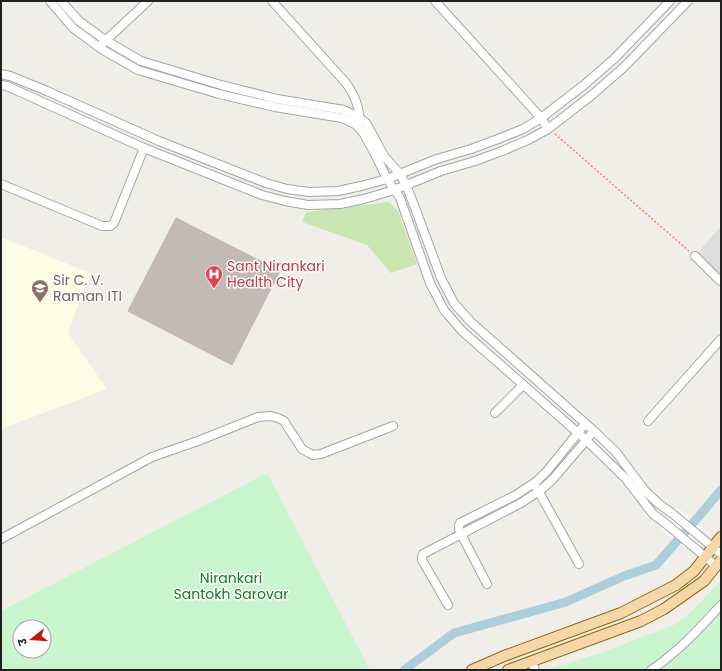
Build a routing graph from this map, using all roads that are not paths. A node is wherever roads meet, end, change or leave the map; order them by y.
1 (50, 1) edge
2 (61, 1) edge
3 (148, 1) edge
4 (272, 1) edge
5 (435, 1) edge
6 (670, 1) edge
7 (688, 1) edge
8 (635, 37) junction
9 (105, 40) junction
10 (99, 47) junction
11 (644, 47) junction
12 (1, 74) edge
13 (1, 85) edge
14 (360, 118) junction
15 (541, 118) junction
16 (121, 124) junction
17 (360, 128) junction
18 (548, 129) junction
19 (116, 135) junction
20 (144, 148) junction
21 (201, 158) junction
22 (197, 169) junction
23 (400, 174) junction
24 (387, 179) junction
25 (1, 184) edge
26 (406, 186) junction
27 (394, 190) junction
28 (695, 256) road end
29 (721, 281) edge
30 (445, 286) junction
31 (434, 291) junction
32 (721, 339) edge
33 (536, 380) junction
34 (526, 387) junction
35 (495, 413) dead end
36 (648, 421) dead end
37 (585, 424) junction
38 (393, 426) dead end
39 (594, 431) junction
40 (578, 433) junction
41 (586, 440) junction
42 (534, 484) junction
43 (539, 491) junction
44 (641, 492) junction
45 (461, 534) junction
46 (721, 537) edge
47 (1, 539) edge
48 (713, 547) junction
49 (721, 554) edge
50 (706, 557) junction
51 (719, 563) edge
52 (580, 564) dead end
53 (487, 584) dead end
54 (448, 605) dead end
55 (721, 605) edge
56 (534, 665) edge
57 (472, 670) edge
58 (508, 670) edge
59 (651, 670) edge

1 - 10 street
2 - 9 street
3 - 9 street
4 - 14 street
5 - 15 street
6 - 8 street
7 - 11 street
8 - 11 street
8 - 15 street
9 - 10 street
9 - 14 street
10 - 17 street
11 - 18 street
12 - 16 street
13 - 19 street
14 - 17 street
14 - 23 street
15 - 18 street
15 - 23 street
16 - 19 street
16 - 21 street
17 - 24 street
18 - 26 street
19 - 20 street
20 - 22 street
20 - 25 street
21 - 22 street
21 - 24 street
22 - 27 street
23 - 24 street
23 - 26 street
24 - 27 street
26 - 27 street
26 - 30 street
27 - 31 street
28 - 29 street
30 - 31 street
30 - 33 street
31 - 34 street
32 - 36 street
33 - 34 street
33 - 37 street
34 - 35 street
34 - 40 street
37 - 39 street
37 - 40 street
38 - 47 street
39 - 41 street
39 - 44 street
40 - 41 street
40 - 42 street
41 - 43 street
41 - 44 street
42 - 43 street
42 - 45 street
43 - 45 street
43 - 52 street
44 - 48 street
44 - 50 street
45 - 53 street
45 - 54 street
46 - 48 main road
48 - 49 street
48 - 50 main road
50 - 51 street
50 - 57 main road
51 - 56 main road
55 - 59 street
56 - 58 main road

